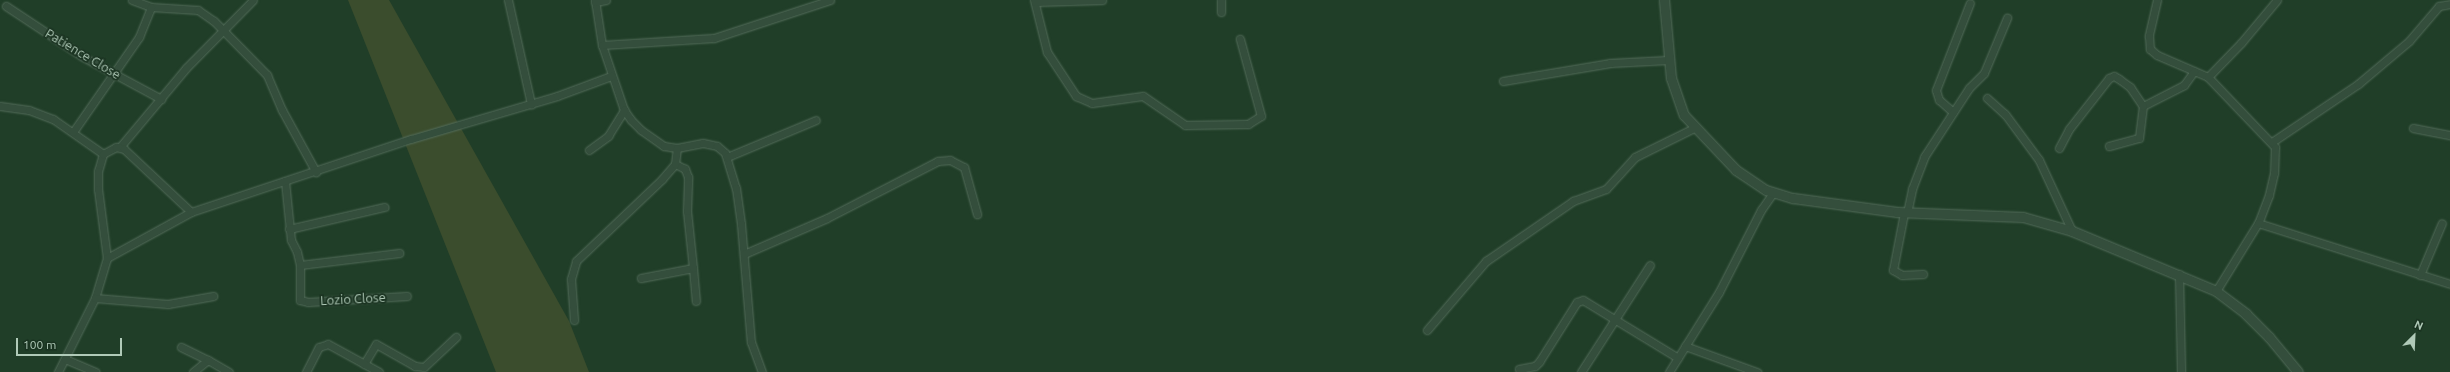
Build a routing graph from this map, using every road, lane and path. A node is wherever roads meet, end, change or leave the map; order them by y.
1 (132, 0) edge
2 (253, 0) edge
3 (508, 0) edge
4 (606, 0) edge
5 (830, 0) edge
6 (1102, 0) edge
7 (1221, 0) edge
8 (1664, 0) edge
9 (2157, 0) edge
10 (2277, 0) edge
11 (595, 1) edge
12 (1034, 1) edge
13 (1970, 3) dead end
14 (2450, 4) edge
15 (6, 6) dead end
16 (151, 8) junction
17 (1221, 12) dead end
18 (2007, 18) dead end
19 (222, 30) junction
20 (1240, 39) dead end
21 (602, 45) junction
22 (1668, 60) junction
23 (2194, 71) junction
24 (114, 74) junction
25 (611, 76) junction
26 (2208, 77) junction
27 (1503, 81) dead end
28 (1987, 98) dead end
29 (161, 99) junction
30 (531, 104) junction
31 (0, 106) edge
32 (2143, 106) junction
33 (624, 110) junction
34 (1953, 112) junction
35 (816, 120) dead end
36 (1694, 128) junction
37 (2413, 128) dead end
38 (73, 132) junction
39 (2450, 135) edge
40 (2272, 142) junction
41 (2109, 146) dead end
42 (120, 147) junction
43 (677, 148) junction
44 (2059, 148) dead end
45 (589, 150) dead end
46 (103, 154) junction
47 (727, 157) junction
48 (675, 164) junction
49 (316, 172) junction
50 (285, 181) junction
51 (1773, 193) junction
52 (384, 206) dead end
53 (192, 212) junction
54 (1906, 213) junction
55 (977, 214) dead end
56 (2258, 223) junction
57 (2442, 223) dead end
58 (289, 229) junction
59 (2072, 231) junction
60 (399, 253) dead end
61 (744, 254) junction
62 (107, 258) junction
63 (300, 264) junction
64 (1650, 265) dead end
65 (693, 268) junction
66 (1923, 274) dead end
67 (2179, 274) junction
68 (2420, 275) junction
69 (641, 278) dead end
70 (2450, 284) edge
71 (2216, 291) junction
72 (212, 296) dead end
73 (407, 296) dead end
74 (95, 298) junction
75 (696, 301) dead end
76 (1617, 319) junction
77 (574, 320) dead end
78 (1427, 330) dead end
79 (456, 336) dead end
80 (1685, 346) junction
81 (181, 347) dead end
82 (1678, 358) junction
83 (65, 359) junction
84 (208, 360) junction
85 (364, 364) junction
86 (1519, 369) dead end
87 (58, 372) edge
88 (95, 372) edge
89 (193, 372) edge
90 (229, 372) edge
91 (306, 372) edge
92 (379, 372) edge
93 (762, 372) edge
94 (1581, 372) edge
95 (1668, 372) edge
96 (1757, 372) edge
97 (2181, 372) edge
98 (2298, 372) edge

1 - 16 street
2 - 19 street
3 - 30 street
4 - 11 street
5 - 21 street
6 - 12 street
7 - 17 street
8 - 22 street
9 - 23 street
10 - 26 street
11 - 21 street
12 - 20 street
13 - 34 street
14 - 40 street
15 - 24 street, Patience Close
16 - 19 street
16 - 24 street
18 - 34 street
19 - 29 street
19 - 49 street
21 - 25 street
22 - 27 street
22 - 36 street
23 - 26 street
23 - 32 street
24 - 29 street, Patience Close
24 - 38 street
25 - 30 street
25 - 33 street
26 - 40 street
28 - 59 street
29 - 42 street
30 - 49 street
31 - 38 street
32 - 41 street
32 - 44 street
33 - 43 street
33 - 45 street
34 - 54 street
35 - 47 street
36 - 51 street
36 - 78 street
37 - 39 street
38 - 46 street
40 - 56 street
42 - 46 street
42 - 53 street
43 - 47 street
43 - 48 street
46 - 62 street
47 - 61 street
48 - 65 street
48 - 77 street
49 - 50 street
50 - 53 street
50 - 58 street
51 - 54 street
51 - 80 street
52 - 58 street
53 - 62 street
54 - 59 street
54 - 66 street
55 - 61 street
56 - 68 street
56 - 71 street
57 - 68 street
58 - 63 street
59 - 67 street
60 - 63 street
61 - 93 street
62 - 74 street
63 - 73 street, Lozio Close
64 - 76 street
65 - 69 street
65 - 75 street
67 - 71 street
67 - 97 street
68 - 70 street
71 - 98 street
72 - 74 street
74 - 83 street
76 - 82 street
76 - 86 street
76 - 94 street
79 - 85 street
80 - 82 street
80 - 96 street
81 - 84 street
82 - 95 street
83 - 87 street
83 - 88 street
84 - 89 street
84 - 90 street
85 - 91 street
85 - 92 street

